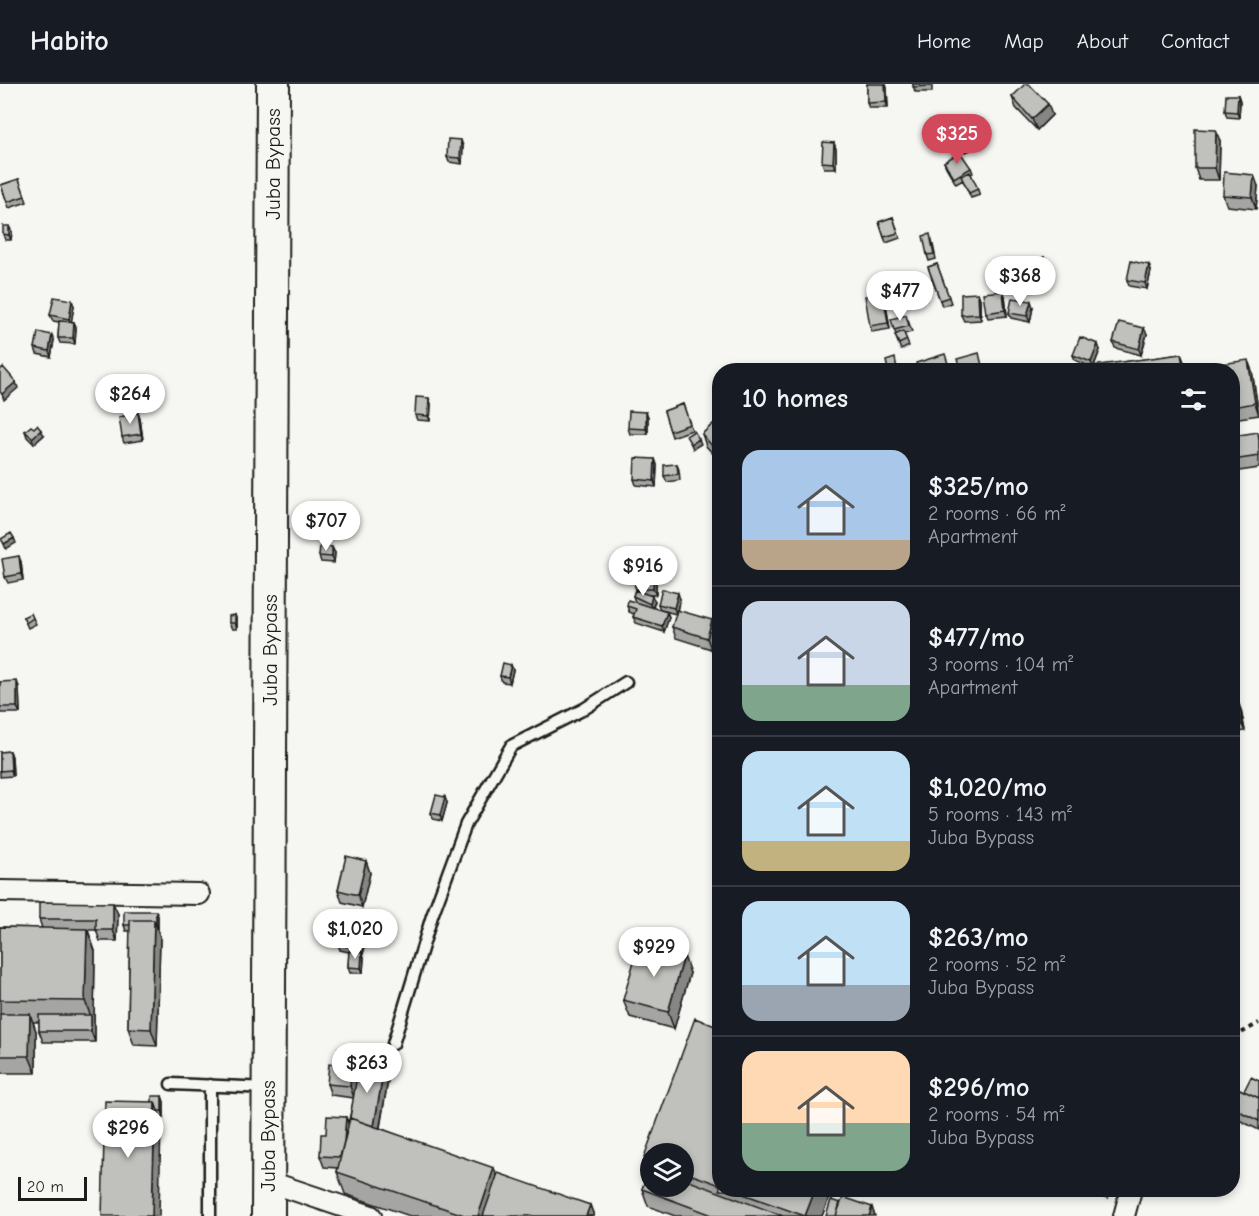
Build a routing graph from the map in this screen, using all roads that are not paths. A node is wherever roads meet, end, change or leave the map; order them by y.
1 (273, 84) edge
2 (626, 682) dead end
3 (0, 891) edge
4 (199, 894) dead end
5 (393, 1044) dead end
6 (171, 1084) dead end
7 (210, 1085) junction
8 (268, 1089) junction
9 (267, 1181) junction
10 (1129, 1197) edge
11 (210, 1216) edge
12 (268, 1216) edge
13 (371, 1216) edge
14 (1124, 1216) edge

1 - 8 main road, Juba Bypass
2 - 5 lane
3 - 4 street
6 - 7 lane
7 - 8 lane
7 - 11 lane
8 - 9 main road, Juba Bypass
9 - 12 main road, Juba Bypass
9 - 13 street
10 - 14 street

